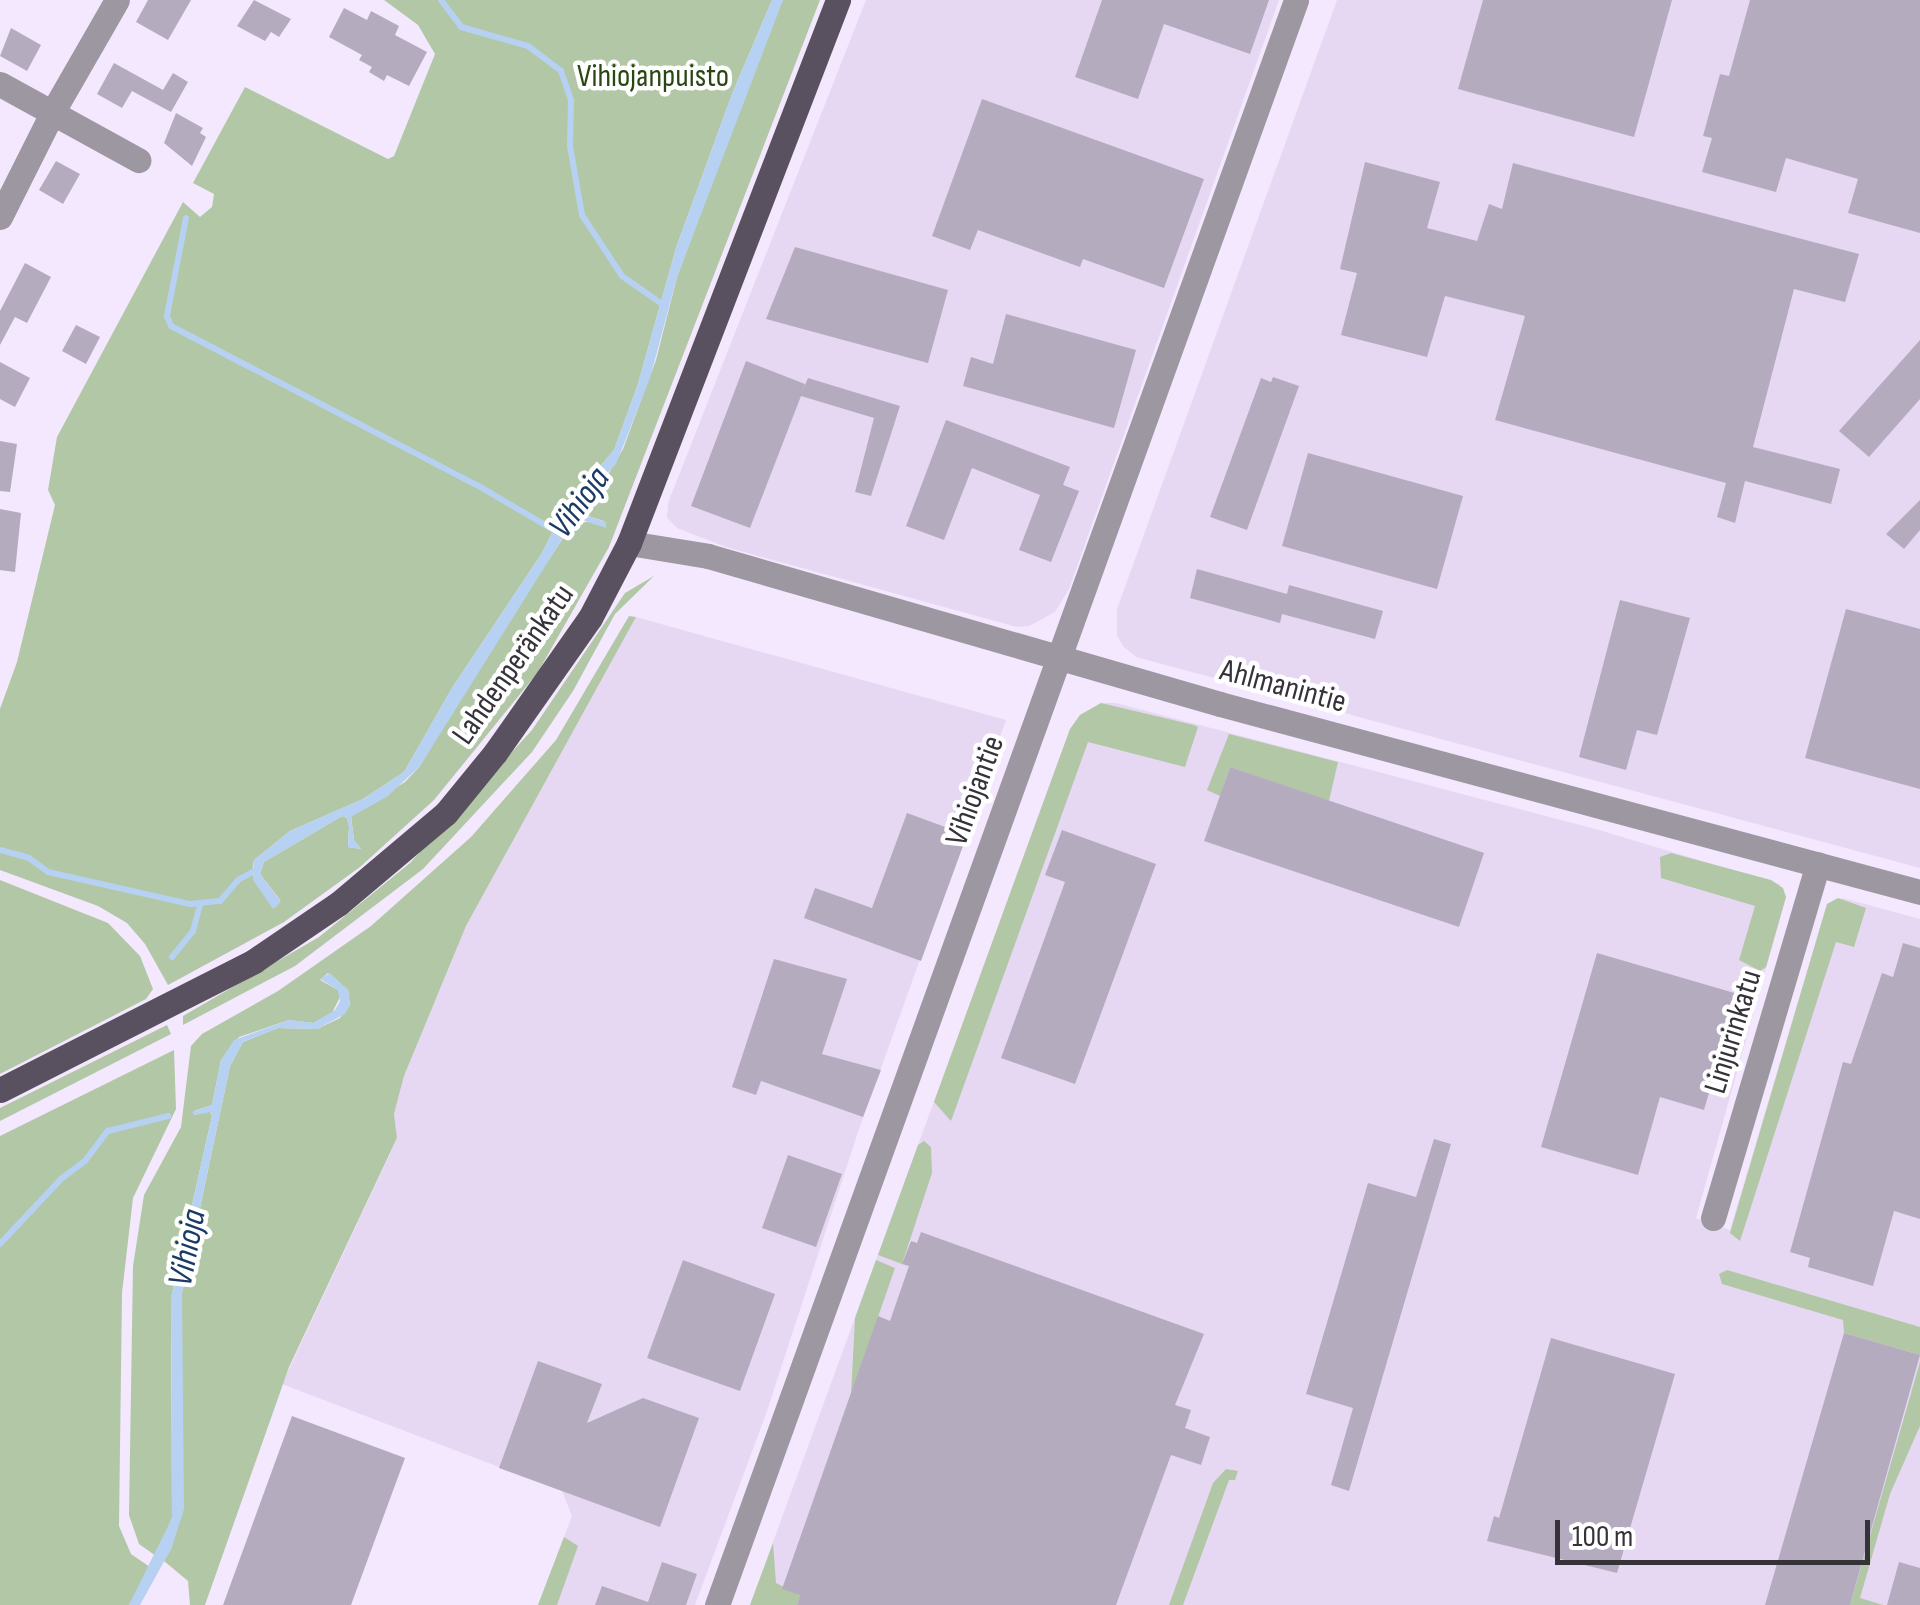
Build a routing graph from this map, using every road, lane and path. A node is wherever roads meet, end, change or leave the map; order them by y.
1 (117, 0) edge
2 (838, 0) edge
3 (1296, 0) edge
4 (0, 84) edge
5 (52, 113) junction
6 (138, 160) dead end
7 (0, 217) edge
8 (630, 543) junction
9 (1060, 654) junction
10 (1818, 864) junction
11 (1920, 892) edge
12 (0, 1090) edge
13 (1713, 1218) dead end
14 (717, 1605) edge

1 - 5 street
2 - 8 main road, Lahdenperänkatu
3 - 9 street, Vihiojantie
4 - 5 street
5 - 6 street
5 - 7 street
8 - 9 street, Ahlmanintie
8 - 12 main road, Lahdenperänkatu
9 - 10 street, Ahlmanintie
9 - 14 street, Vihiojantie
10 - 11 street, Ahlmanintie
10 - 13 street, Linjurinkatu

